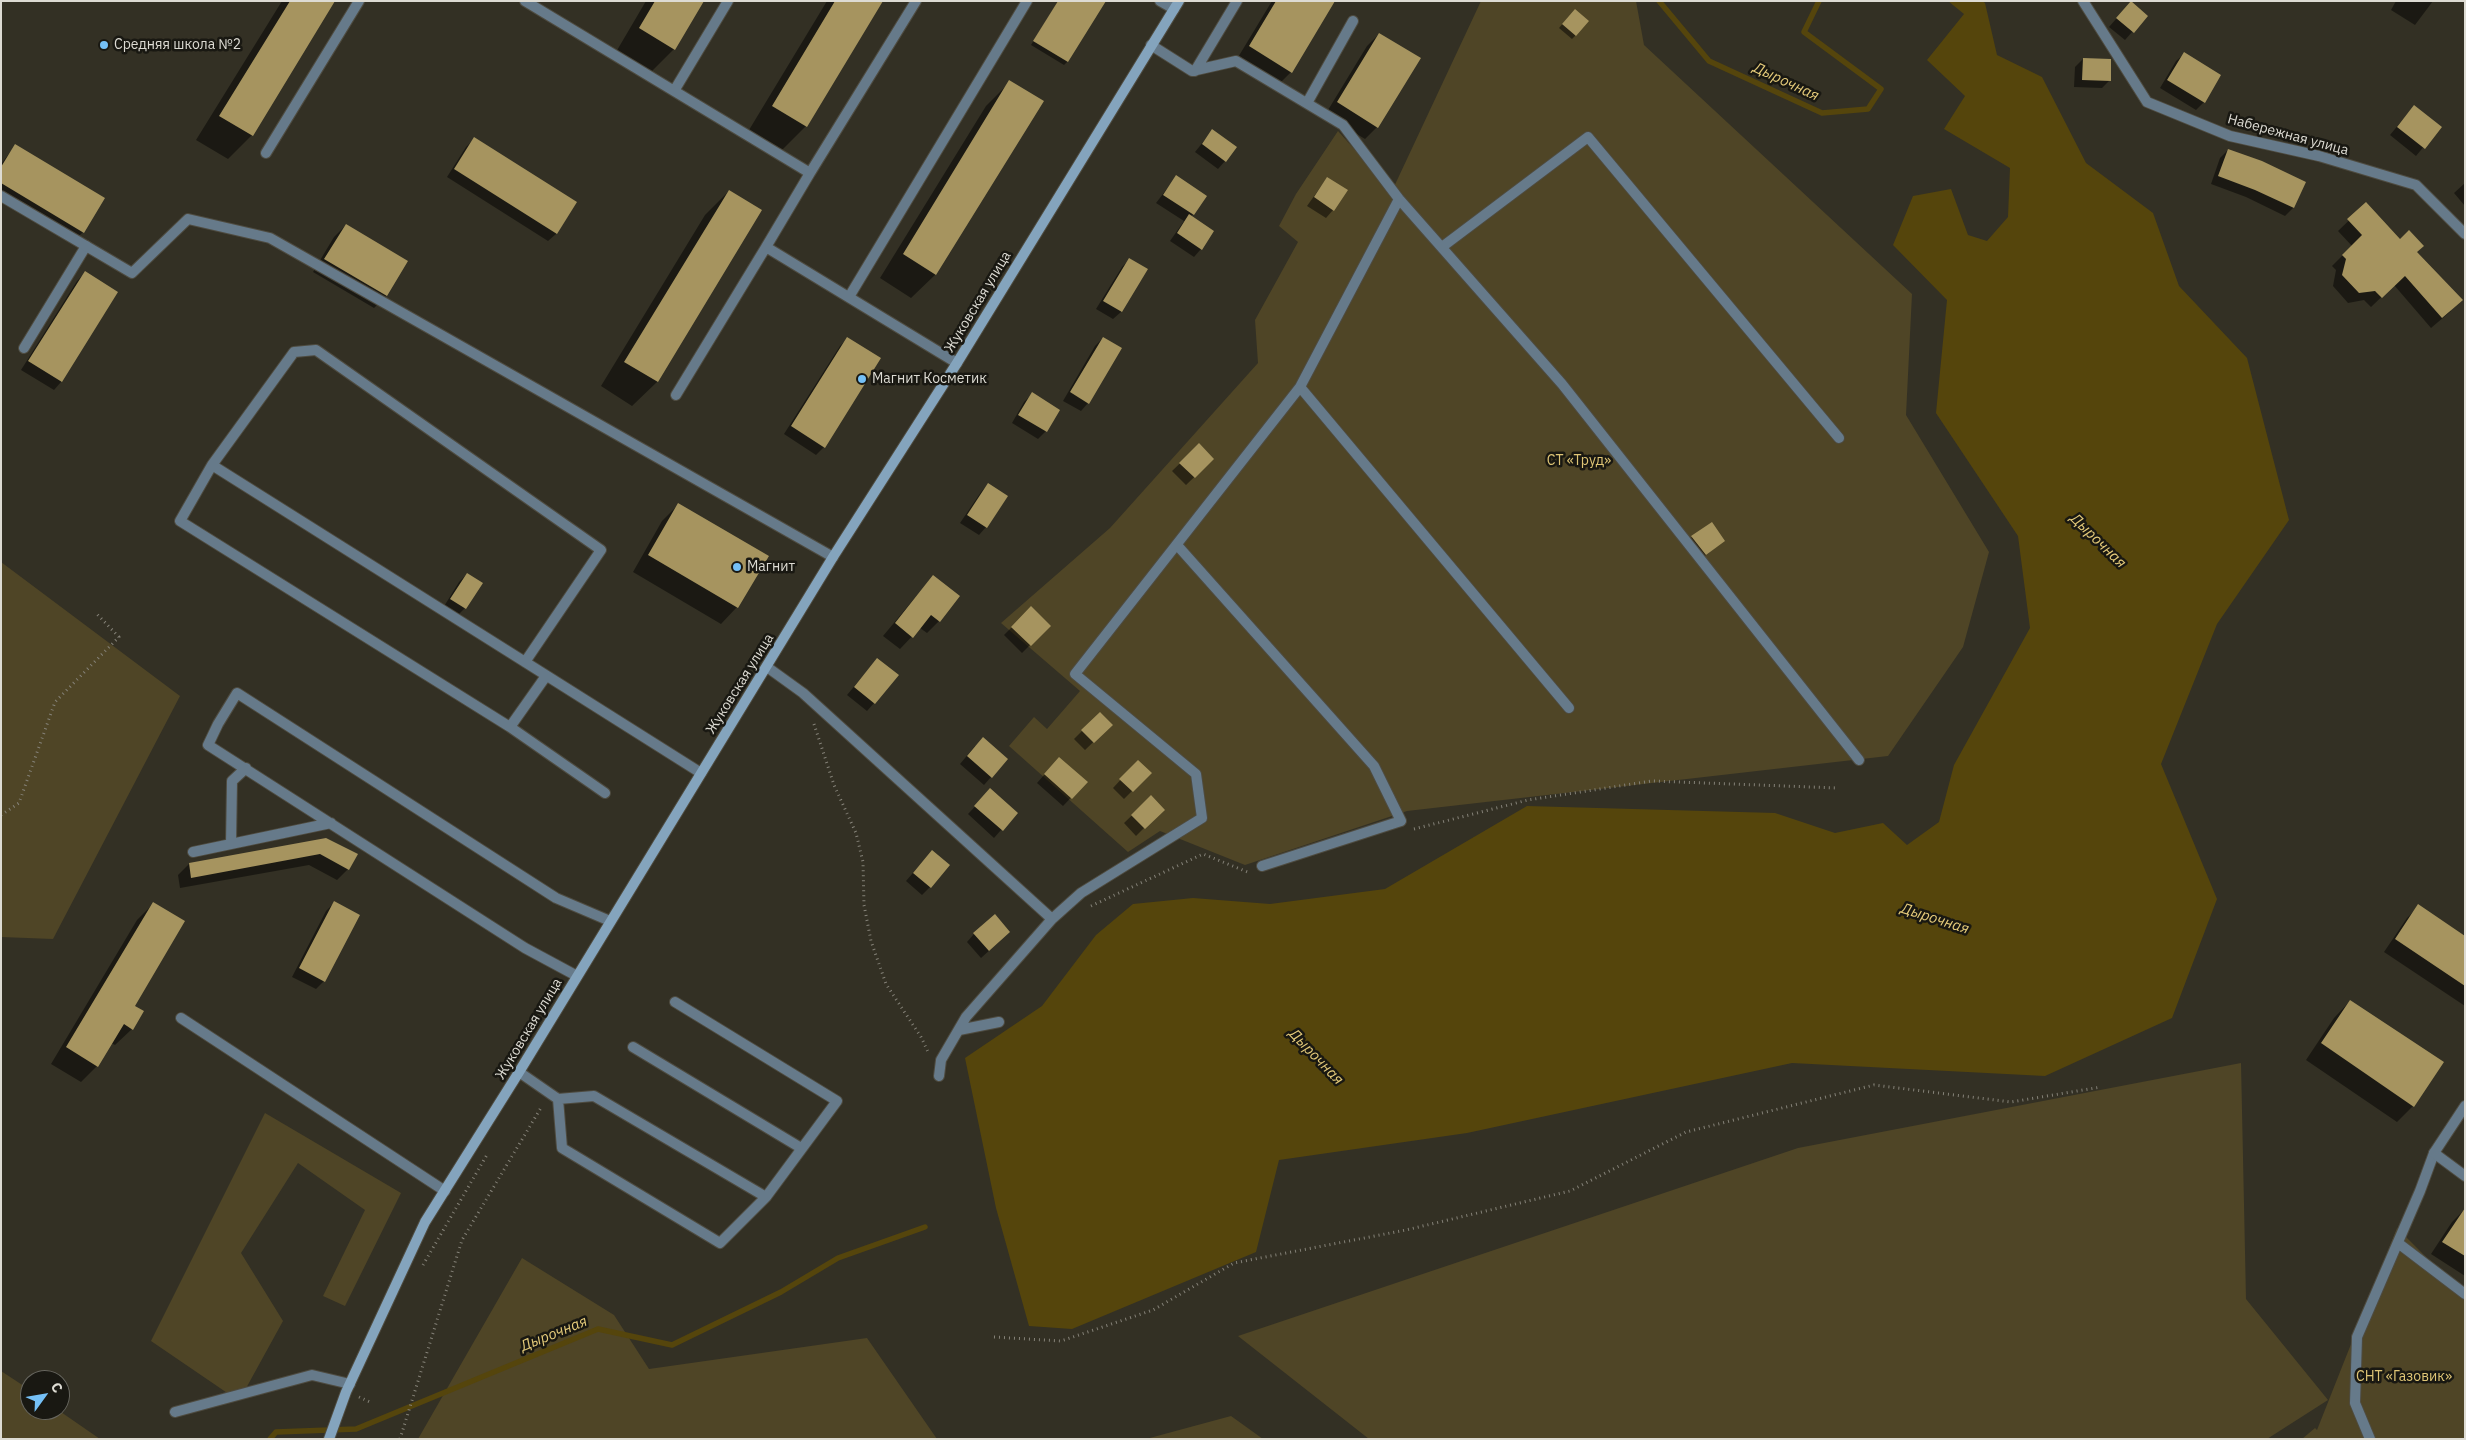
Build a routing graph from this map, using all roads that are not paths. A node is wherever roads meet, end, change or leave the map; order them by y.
1 (359, 1) edge
2 (525, 1) edge
3 (728, 1) edge
4 (916, 1) edge
5 (1028, 1) edge
6 (1160, 1) edge
7 (1237, 1) edge
8 (2083, 1) edge
9 (536, 4) edge
10 (1176, 5) edge
11 (1353, 21) dead end
12 (1151, 45) junction
13 (1195, 70) junction
14 (674, 91) junction
15 (1307, 103) junction
16 (266, 152) dead end
17 (810, 173) junction
18 (1, 196) edge
19 (1399, 199) junction
20 (2465, 234) edge
21 (86, 246) junction
22 (766, 247) junction
23 (1442, 247) junction
24 (849, 297) junction
25 (24, 348) dead end
26 (958, 363) junction
27 (1300, 387) junction
28 (676, 395) dead end
29 (1838, 438) dead end
30 (212, 465) junction
31 (1177, 545) junction
32 (833, 557) junction
33 (525, 662) junction
34 (767, 667) junction
35 (546, 676) junction
36 (1569, 708) dead end
37 (510, 727) junction
38 (1859, 760) dead end
39 (246, 768) junction
40 (701, 773) junction
41 (605, 793) dead end
42 (331, 823) junction
43 (231, 844) junction
44 (193, 852) dead end
45 (1262, 866) dead end
46 (1052, 919) junction
47 (610, 921) junction
48 (577, 976) junction
49 (675, 1002) dead end
50 (181, 1018) dead end
51 (999, 1022) dead end
52 (959, 1030) junction
53 (633, 1047) dead end
54 (520, 1072) junction
55 (939, 1076) road end
56 (554, 1096) junction
57 (2465, 1106) edge
58 (801, 1148) junction
59 (2434, 1153) junction
60 (2465, 1176) edge
61 (445, 1191) junction
62 (766, 1197) junction
63 (2398, 1243) junction
64 (2465, 1294) edge
65 (352, 1388) junction
66 (175, 1412) dead end
67 (329, 1439) edge
68 (2370, 1439) edge

1 - 16 street
2 - 9 street
3 - 14 street
4 - 17 street
5 - 24 street
6 - 10 street
7 - 13 street
8 - 20 street, Набережная улица
9 - 14 street
10 - 12 main road, Жуковская улица
11 - 15 street
12 - 13 street
12 - 26 main road, Жуковская улица
13 - 15 street
14 - 17 street
15 - 19 street
17 - 22 street
18 - 21 street
19 - 23 street
19 - 27 street
21 - 25 street
21 - 32 street
22 - 24 street
22 - 28 street
23 - 29 street
23 - 38 street
24 - 26 street
26 - 32 main road, Жуковская улица
27 - 31 street
27 - 36 street
30 - 33 street
30 - 33 street
30 - 37 street
31 - 45 street
31 - 46 street
32 - 34 main road, Жуковская улица
33 - 35 street
34 - 40 main road, Жуковская улица
34 - 46 street
35 - 37 street
35 - 40 street
37 - 41 street
39 - 42 street
39 - 43 street
39 - 47 street
40 - 47 main road, Жуковская улица
42 - 43 street
42 - 48 street
43 - 44 street
46 - 52 street
47 - 48 main road, Жуковская улица
48 - 54 main road, Жуковская улица
49 - 58 street
50 - 61 street
51 - 52 street
52 - 55 street
53 - 58 street
54 - 56 street
54 - 61 main road, Жуковская улица
56 - 62 street
56 - 62 street
57 - 59 street
58 - 62 street
59 - 60 street
59 - 63 street
61 - 65 main road, Жуковская улица
63 - 64 street
63 - 68 street
65 - 66 street
65 - 67 main road, Жуковская улица

